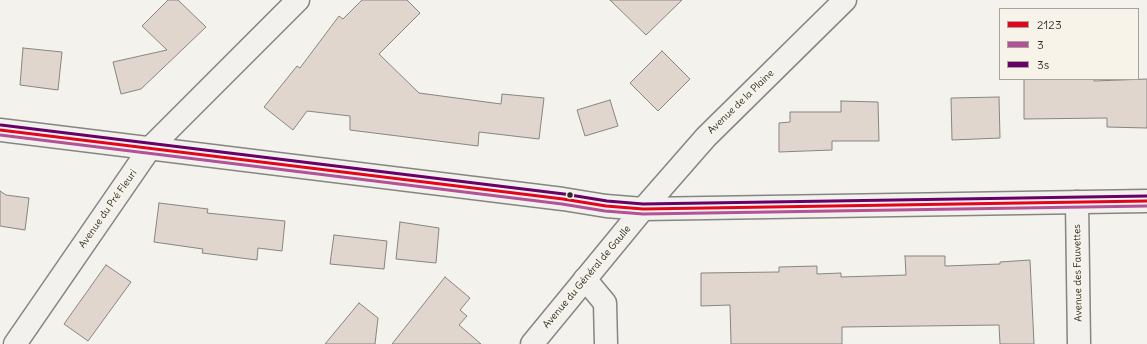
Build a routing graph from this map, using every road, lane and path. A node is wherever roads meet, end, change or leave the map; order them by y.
1 (298, 0) edge
2 (845, 0) edge
3 (0, 130) edge
4 (150, 148) junction
5 (1147, 201) edge
6 (1077, 202) junction
7 (643, 209) junction
8 (585, 279) junction
9 (15, 344) edge
10 (532, 344) edge
11 (606, 344) edge
12 (1079, 344) edge

1 - 4 street, Avenue du Pré Fleuri
2 - 7 street, Avenue de la Plaine
3 - 4 street
4 - 7 street
4 - 9 street, Avenue du Pré Fleuri
5 - 6 street
6 - 7 street
6 - 12 street, Avenue des Fauvettes
7 - 8 street, Avenue du Général de Gaulle
8 - 10 street, Avenue du Général de Gaulle
8 - 11 street

